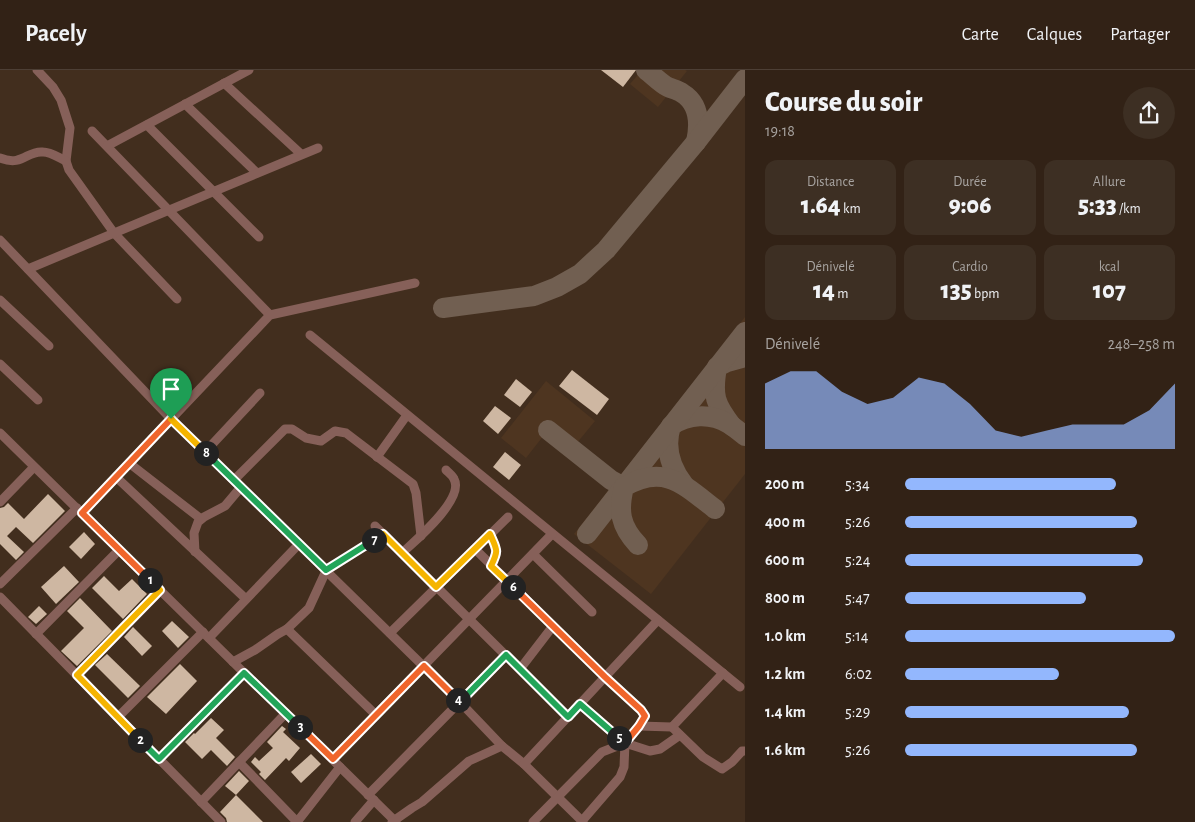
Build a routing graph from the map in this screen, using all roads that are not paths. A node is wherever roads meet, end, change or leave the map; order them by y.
1 (36, 70) edge
2 (249, 70) edge
3 (224, 83) junction
4 (185, 104) junction
5 (146, 125) junction
6 (92, 131) dead end
7 (107, 146) junction
8 (318, 148) dead end
9 (301, 154) junction
10 (0, 158) edge
11 (66, 161) junction
12 (256, 173) junction
13 (213, 191) junction
14 (168, 210) junction
15 (114, 233) junction
16 (259, 237) dead end
17 (0, 240) edge
18 (28, 269) junction
19 (415, 283) dead end
20 (177, 299) dead end
21 (0, 300) edge
22 (270, 315) junction
23 (310, 335) dead end
24 (49, 346) dead end
25 (0, 364) edge
26 (260, 394) dead end
27 (38, 400) dead end
28 (407, 415) junction
29 (171, 419) junction
30 (0, 433) edge
31 (205, 452) junction
32 (377, 458) junction
33 (129, 464) junction
34 (34, 467) junction
35 (446, 470) dead end
36 (116, 477) junction
37 (237, 484) junction
38 (0, 502) edge
39 (79, 511) junction
40 (508, 517) dead end
41 (201, 519) junction
42 (375, 526) dead end
43 (383, 534) junction
44 (490, 534) junction
45 (552, 534) junction
46 (421, 536) junction
47 (299, 544) junction
48 (475, 549) junction
49 (119, 550) junction
50 (196, 552) junction
51 (402, 553) junction
52 (533, 554) junction
53 (491, 566) junction
54 (326, 570) junction
55 (507, 581) junction
56 (0, 584) edge
57 (436, 587) junction
58 (160, 590) junction
59 (0, 597) edge
60 (246, 599) junction
61 (592, 612) dead end
62 (469, 619) junction
63 (658, 620) junction
64 (554, 626) junction
65 (287, 630) junction
66 (390, 633) junction
67 (36, 634) junction
68 (206, 635) junction
69 (506, 655) junction
70 (233, 662) junction
71 (424, 666) junction
72 (520, 669) junction
73 (244, 673) junction
74 (723, 673) junction
75 (77, 675) junction
76 (605, 677) junction
77 (740, 688) dead end
78 (460, 702) junction
79 (580, 704) junction
80 (286, 714) junction
81 (376, 715) junction
82 (118, 717) junction
83 (568, 717) junction
84 (639, 726) junction
85 (672, 726) junction
86 (680, 734) junction
87 (625, 743) junction
88 (502, 746) junction
89 (745, 751) edge
90 (159, 759) junction
91 (333, 759) junction
92 (239, 762) junction
93 (524, 764) junction
94 (340, 767) junction
95 (371, 797) junction
96 (557, 797) junction
97 (201, 802) junction
98 (394, 821) edge
99 (221, 822) edge
100 (297, 822) edge
101 (355, 822) edge
102 (533, 822) edge
103 (583, 822) edge

1 - 11 street
2 - 3 street
3 - 4 street
3 - 9 street
4 - 5 street
4 - 12 street
5 - 7 street
5 - 13 street
6 - 7 street
7 - 14 street
8 - 9 street
9 - 12 street
10 - 11 street
11 - 15 street
12 - 13 street
13 - 14 street
13 - 16 street
14 - 15 street
14 - 22 street
15 - 18 street
15 - 20 street
17 - 18 street
18 - 29 street
19 - 22 street
21 - 24 street
22 - 29 street
23 - 28 street
25 - 27 street
26 - 31 street
28 - 32 street
28 - 45 street
29 - 31 street
29 - 33 street
30 - 34 street
31 - 37 street
32 - 37 street
32 - 46 street
33 - 36 street
33 - 41 street
34 - 38 street
34 - 39 street
35 - 46 street
36 - 39 street
36 - 50 street
37 - 41 street
37 - 47 street
39 - 49 street
39 - 56 street
40 - 44 street
41 - 50 street
42 - 43 street
43 - 51 street
43 - 54 street
44 - 48 street
44 - 53 street
45 - 52 street
45 - 63 street
46 - 51 street
47 - 54 street
47 - 60 street
48 - 53 street
48 - 57 street
49 - 58 street
49 - 67 street
50 - 60 street
51 - 57 street
52 - 55 street
52 - 61 street
53 - 55 street
54 - 65 street
54 - 66 street
55 - 62 street
55 - 64 street
57 - 62 street
57 - 66 street
58 - 68 street
58 - 75 street
59 - 67 street
60 - 68 street
62 - 69 street
62 - 71 street
63 - 74 street
63 - 76 street
64 - 72 street
64 - 76 street
65 - 70 street
65 - 81 street
66 - 71 street
67 - 75 street
68 - 70 street
68 - 82 street
69 - 72 street
69 - 78 street
70 - 73 street
71 - 78 street
71 - 81 street
72 - 83 street
73 - 80 street
73 - 90 street
74 - 77 street
74 - 85 street
75 - 82 street
76 - 79 street
76 - 84 street
78 - 88 street
78 - 95 street
79 - 83 street
79 - 87 street
80 - 91 street
80 - 92 street
81 - 91 street
82 - 90 street
83 - 93 street
84 - 85 street
84 - 87 street
85 - 86 street
86 - 87 street
86 - 89 street
87 - 96 street
87 - 103 street
88 - 93 street
88 - 98 street
90 - 97 street
91 - 94 street
92 - 97 street
92 - 100 street
93 - 96 street
94 - 95 street
94 - 100 street
95 - 98 street
95 - 101 street
96 - 102 street
96 - 103 street
97 - 99 street

